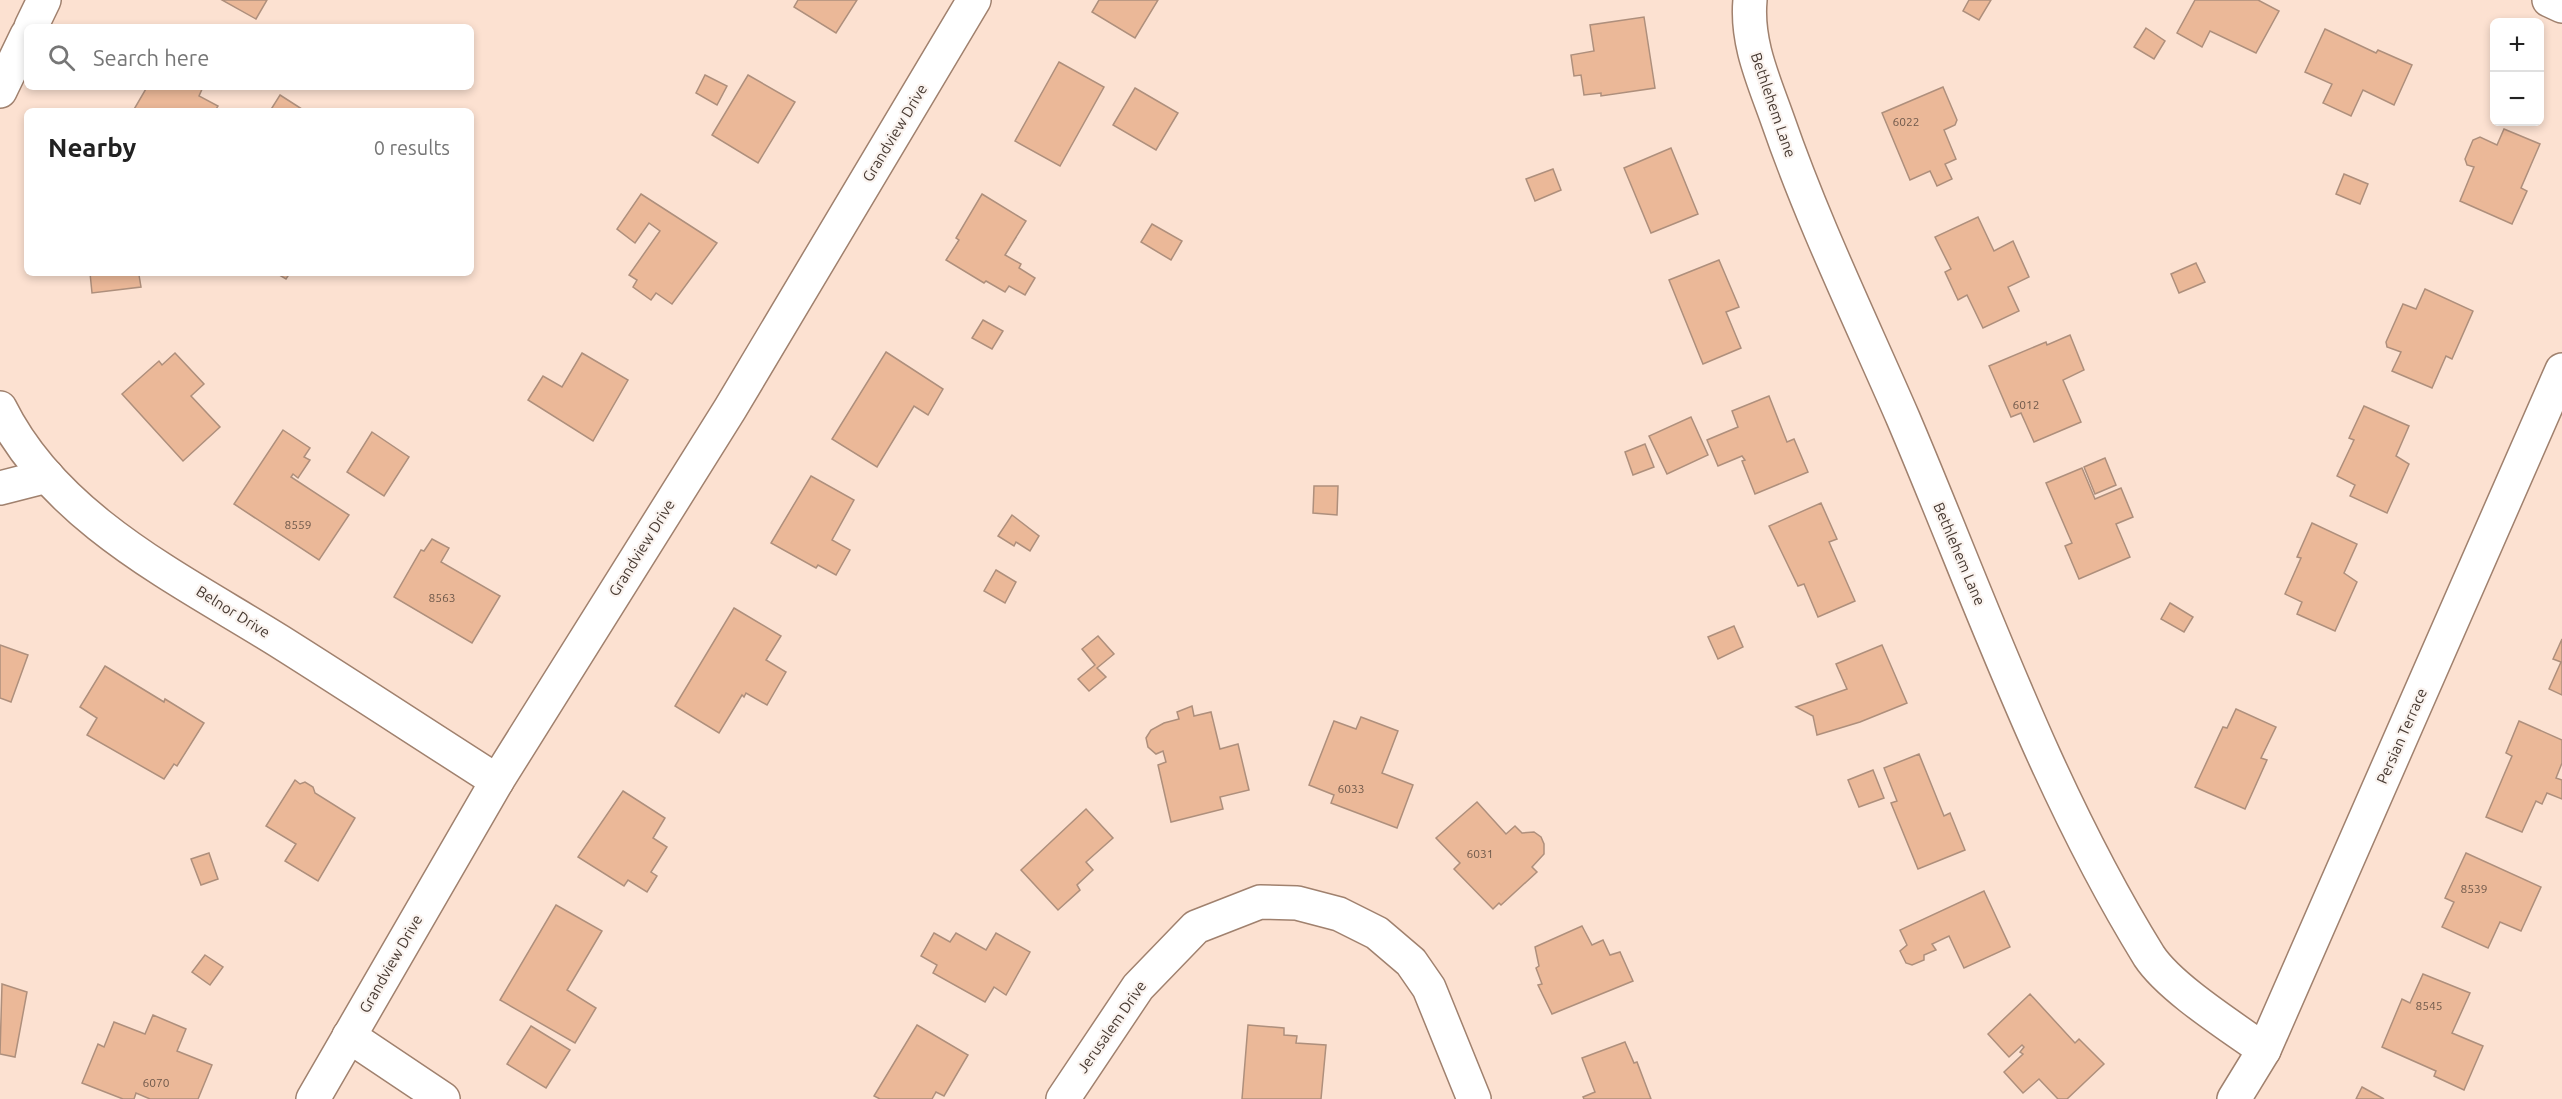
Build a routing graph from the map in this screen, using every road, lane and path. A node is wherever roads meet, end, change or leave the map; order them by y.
1 (44, 0) edge
2 (974, 0) edge
3 (1750, 0) edge
4 (2549, 0) edge
5 (2562, 6) edge
6 (32, 24) edge
7 (24, 41) edge
8 (0, 91) edge
9 (2562, 370) edge
10 (0, 408) edge
11 (46, 476) junction
12 (0, 488) edge
13 (497, 781) junction
14 (349, 1036) junction
15 (2264, 1050) junction
16 (313, 1099) edge
17 (443, 1099) edge
18 (1063, 1099) edge
19 (1474, 1099) edge
20 (2234, 1099) edge

1 - 6 street
2 - 13 street, Grandview Drive
3 - 15 street, Bethlehem Lane
4 - 5 street
7 - 8 street
9 - 15 street, Persian Terrace
10 - 11 street, Belnor Drive
11 - 12 street
11 - 13 street, Belnor Drive
13 - 14 street, Grandview Drive
14 - 16 street, Grandview Drive
14 - 17 street
15 - 20 street, Persian Terrace
18 - 19 street, Jerusalem Drive

